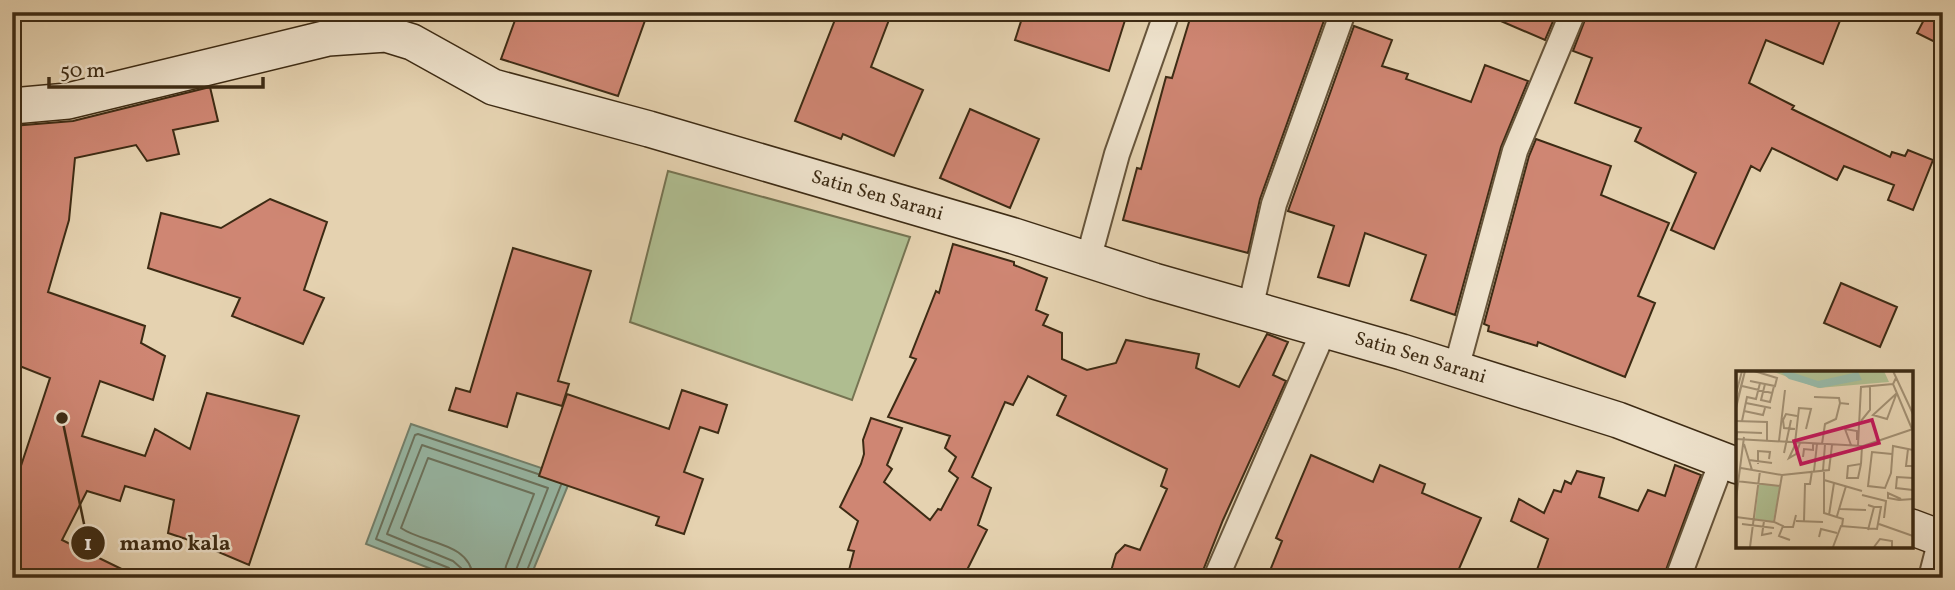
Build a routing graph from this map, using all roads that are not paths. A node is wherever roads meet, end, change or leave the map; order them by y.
1 (1167, 12) edge
2 (1343, 12) edge
3 (1573, 12) edge
4 (12, 106) edge
5 (1088, 260) junction
6 (1250, 309) junction
7 (1324, 330) junction
8 (1456, 369) junction
9 (1730, 463) edge
10 (1932, 535) edge
11 (1216, 578) edge
12 (1678, 578) edge
13 (1931, 578) edge

1 - 5 street
2 - 6 street
3 - 8 street
4 - 5 main road, Satin Sen Sarani
5 - 6 main road, Satin Sen Sarani
6 - 7 main road, Satin Sen Sarani
7 - 8 main road, Satin Sen Sarani
7 - 11 street
8 - 9 main road, Satin Sen Sarani
9 - 12 street
10 - 13 street

